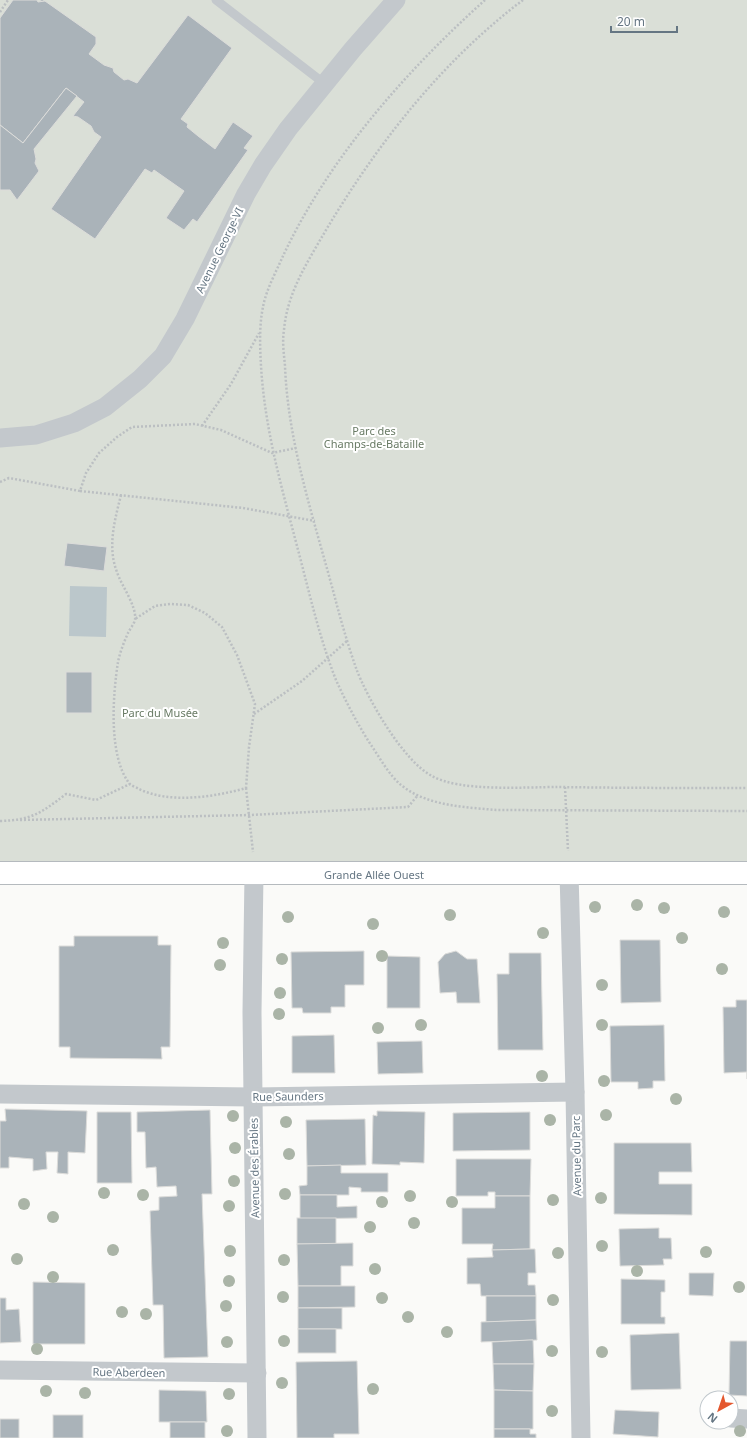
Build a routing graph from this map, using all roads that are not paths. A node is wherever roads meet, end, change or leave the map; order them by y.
1 (216, 0) edge
2 (396, 0) edge
3 (325, 84) junction
4 (0, 438) edge
5 (747, 872) edge
6 (0, 873) edge
7 (569, 873) junction
8 (254, 874) junction
9 (575, 1092) junction
10 (0, 1094) edge
11 (253, 1097) junction
12 (0, 1370) edge
13 (258, 1374) junction
14 (257, 1438) edge
15 (581, 1438) edge

1 - 3 lane
2 - 3 street, Avenue George-VI
3 - 4 street, Avenue George-VI
5 - 7 main road, Grande Allée Ouest
6 - 8 main road, Grande Allée Ouest
7 - 8 main road, Grande Allée Ouest
7 - 9 street, Avenue du Parc
8 - 11 street, Avenue des Érables
9 - 11 street, Rue Saunders
9 - 15 street, Avenue du Parc
10 - 11 street, Rue Saunders
11 - 13 street, Avenue des Érables
12 - 13 street, Rue Aberdeen
13 - 14 street, Avenue des Érables

